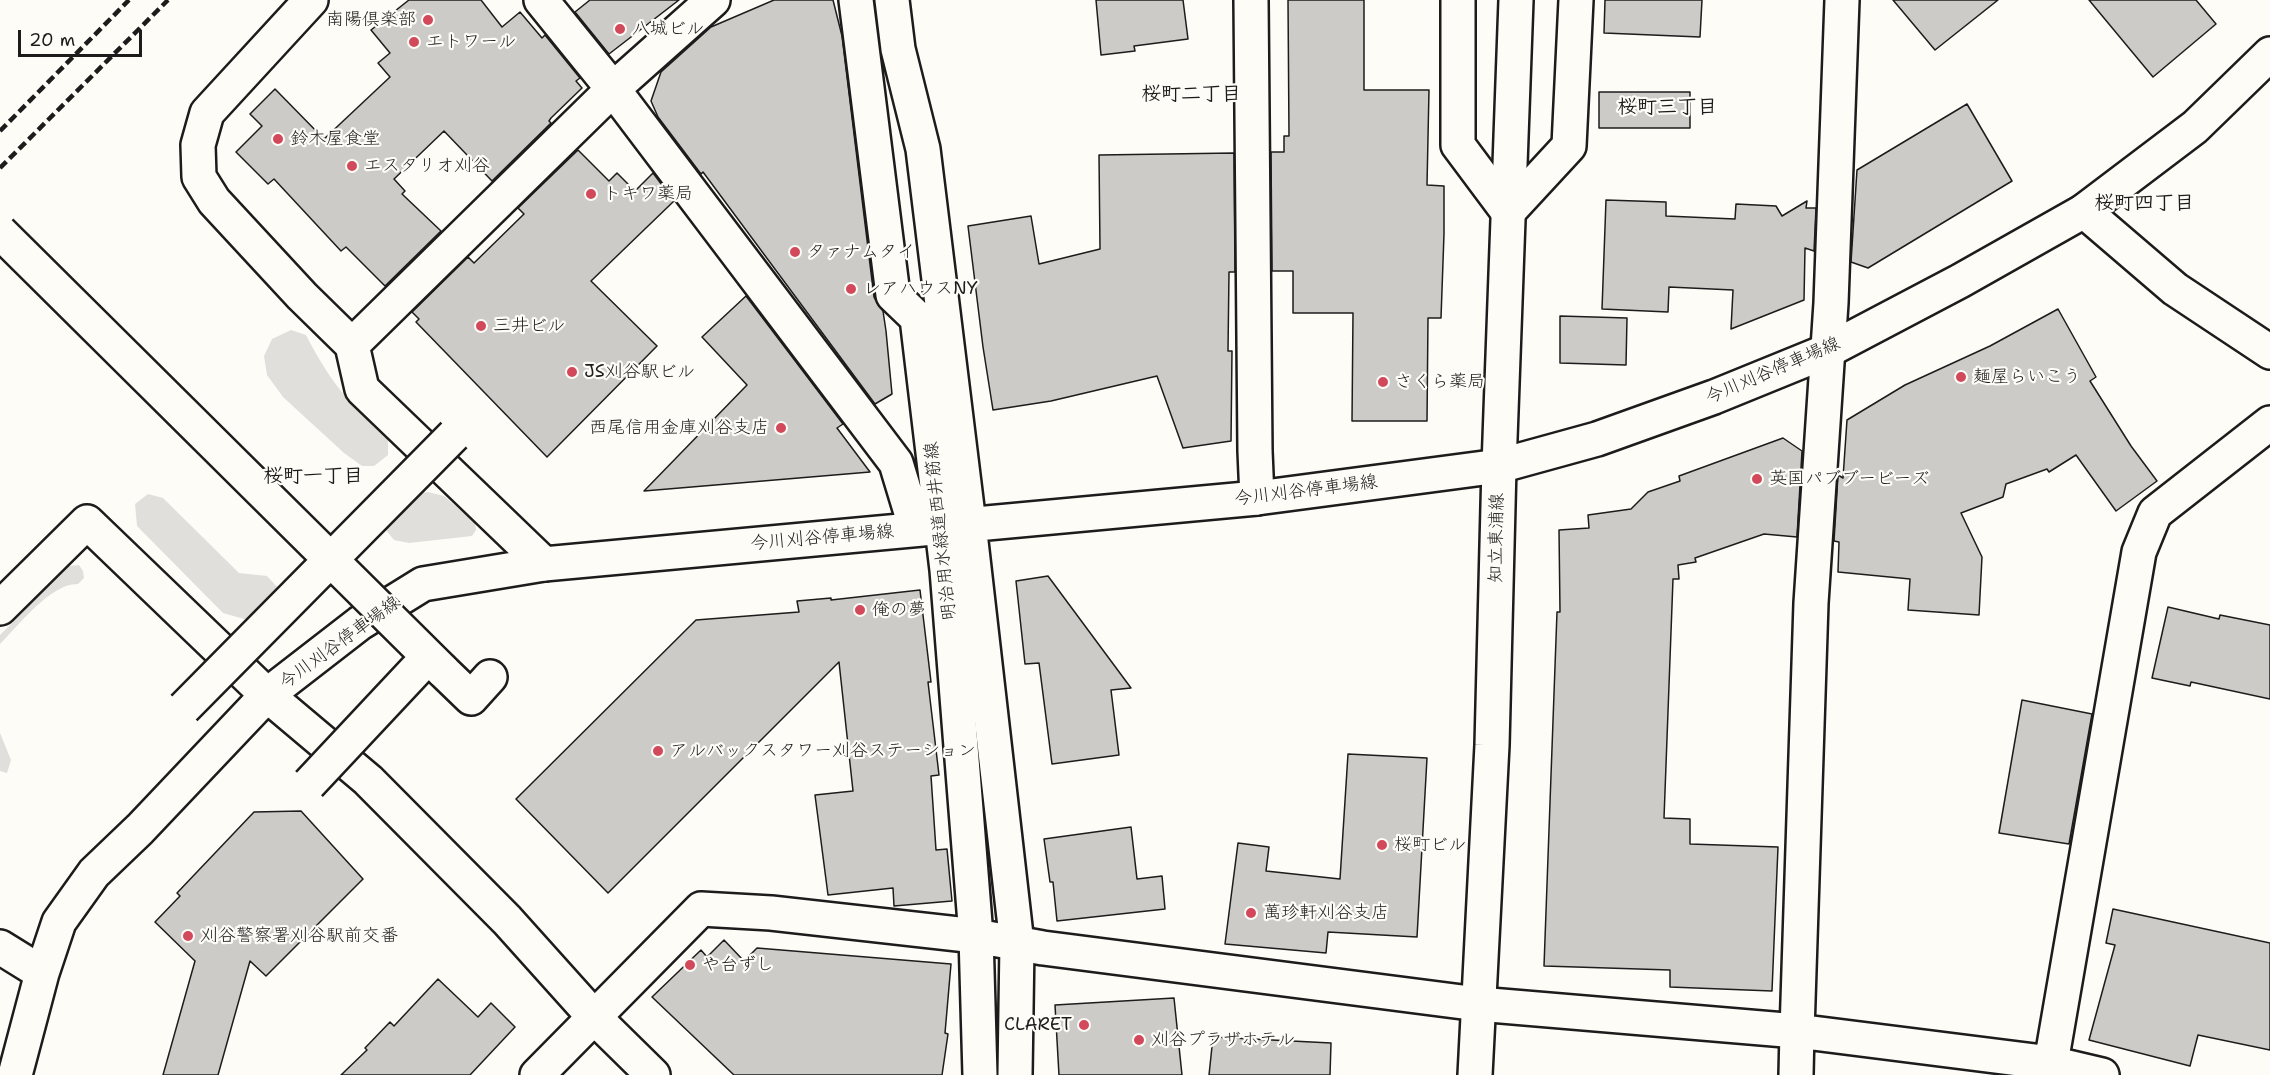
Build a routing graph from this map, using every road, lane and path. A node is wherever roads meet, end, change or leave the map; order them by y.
1 (311, 0) edge
2 (541, 0) edge
3 (713, 0) edge
4 (856, 0) edge
5 (892, 0) edge
6 (1251, 0) edge
7 (1458, 0) edge
8 (1516, 0) edge
9 (1576, 0) edge
10 (1842, 0) edge
11 (2270, 54) edge
12 (613, 89) junction
13 (2084, 211) junction
14 (1508, 212) junction
15 (0, 232) edge
16 (352, 345) junction
17 (1827, 351) junction
18 (2270, 352) edge
19 (2270, 423) edge
20 (453, 435) dead end
21 (1498, 466) junction
22 (1257, 498) junction
23 (942, 527) junction
24 (330, 562) junction
25 (544, 564) junction
26 (0, 608) edge
27 (428, 657) junction
28 (490, 677) dead end
29 (267, 695) junction
30 (184, 708) dead end
31 (309, 784) dead end
32 (976, 936) junction
33 (1017, 944) junction
34 (0, 947) edge
35 (42, 973) junction
36 (1478, 1004) junction
37 (595, 1018) junction
38 (1797, 1031) junction
39 (2051, 1063) junction
40 (15, 1075) edge
41 (537, 1075) edge
42 (652, 1075) edge
43 (980, 1075) edge
44 (1015, 1075) edge
45 (1475, 1075) edge
46 (1796, 1075) edge
47 (2102, 1075) edge

1 - 16 street
2 - 12 street
3 - 12 street
4 - 23 street, 明治用水緑道西井筋線
5 - 23 street
6 - 22 street
7 - 14 street
8 - 14 street, 知立東浦線
9 - 14 street
10 - 17 street
11 - 13 street, 今川刈谷停車場線
12 - 16 street
12 - 23 street
13 - 17 street, 今川刈谷停車場線
13 - 18 street
14 - 21 street, 知立東浦線
15 - 24 street, bridge
16 - 25 street
17 - 21 street, 今川刈谷停車場線
17 - 38 street
19 - 39 street
20 - 24 street, bridge
21 - 22 street, 今川刈谷停車場線
21 - 36 street, 知立東浦線
22 - 23 street, 今川刈谷停車場線
23 - 25 street, 今川刈谷停車場線
23 - 32 street, 明治用水緑道西井筋線
23 - 33 street
24 - 27 street, bridge
24 - 30 street, bridge
25 - 29 street, 今川刈谷停車場線
26 - 29 street
27 - 28 street, bridge
27 - 31 street, bridge
29 - 35 street, 今川刈谷停車場線
29 - 37 street
32 - 33 street
32 - 37 street
32 - 43 street, 明治用水緑道西井筋線
33 - 36 street
33 - 44 street
34 - 35 street
35 - 40 street, 今川刈谷停車場線
36 - 38 street
36 - 45 street, 知立東浦線
37 - 41 street
37 - 42 street
38 - 39 street
38 - 46 street
39 - 47 street

